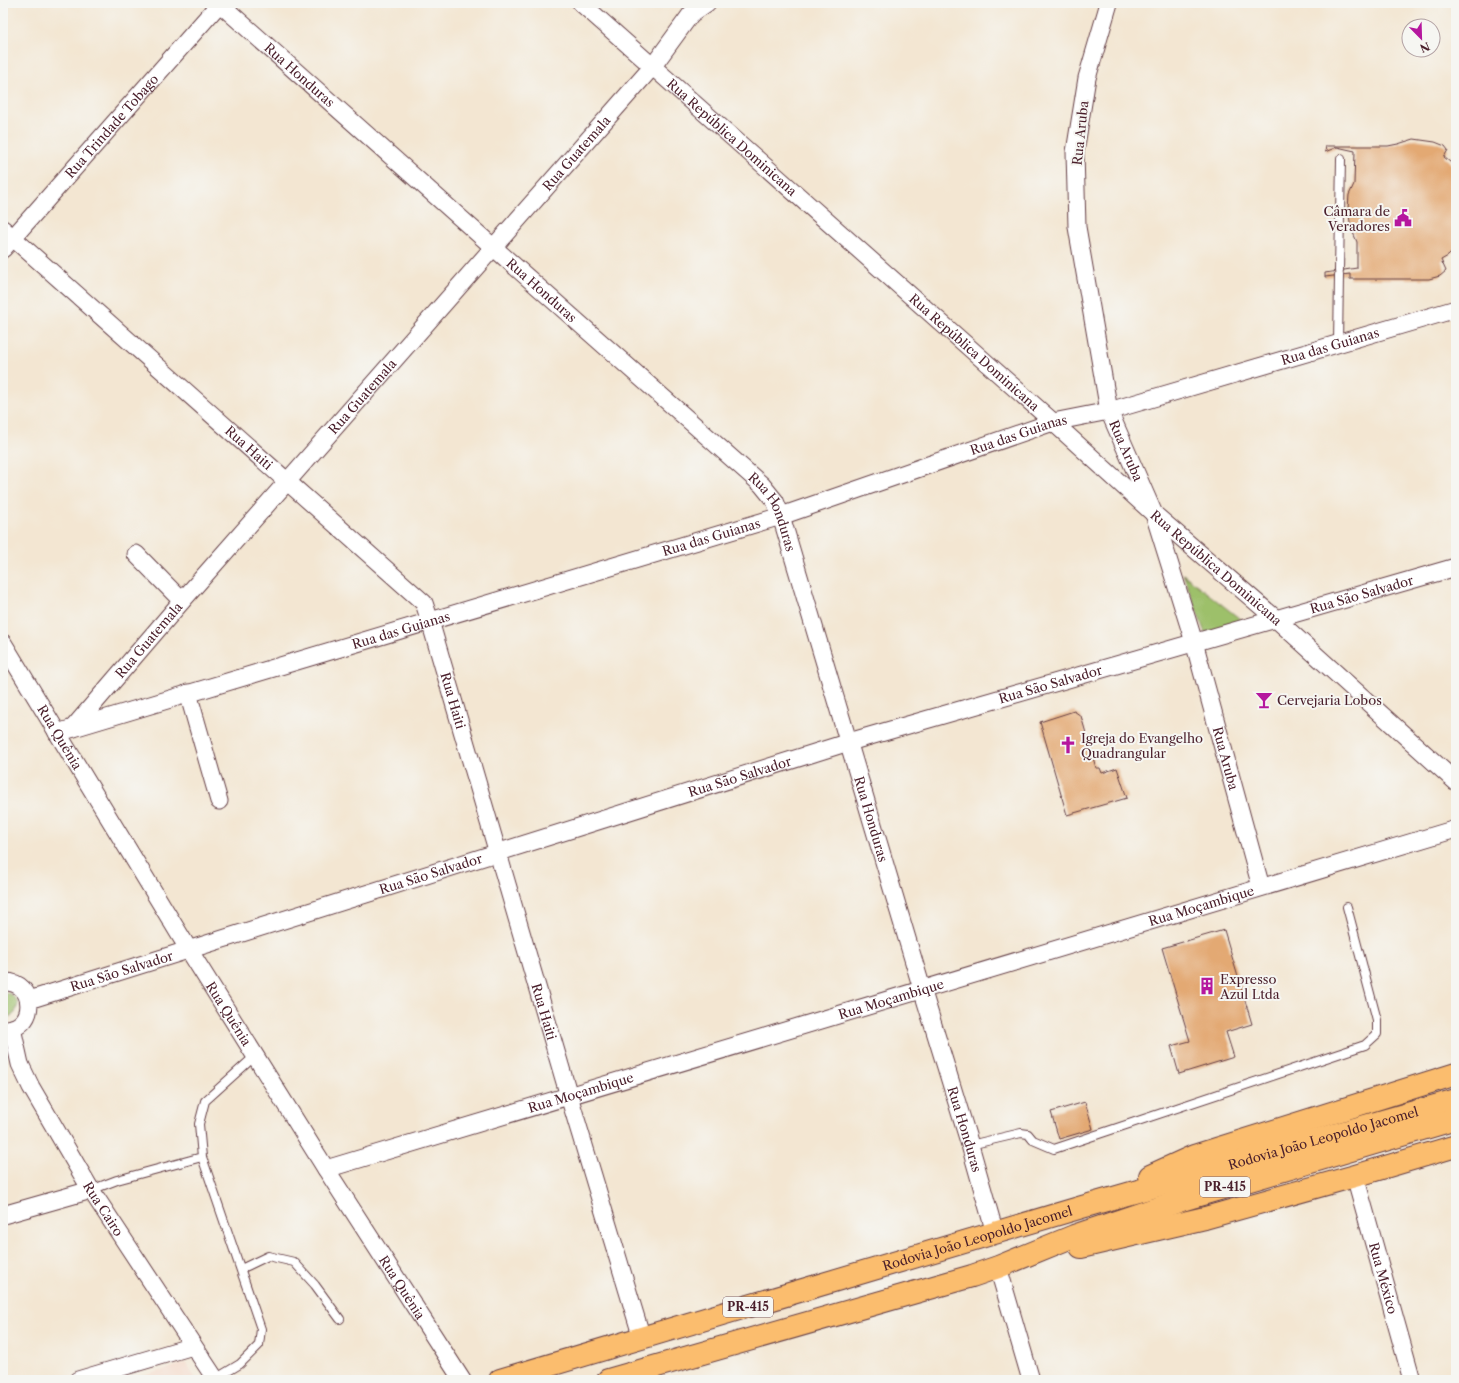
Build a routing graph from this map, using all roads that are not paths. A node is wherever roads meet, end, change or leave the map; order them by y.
1 (219, 3) edge
2 (581, 3) edge
3 (707, 3) edge
4 (1109, 3) edge
5 (654, 66) junction
6 (1341, 159) dead end
7 (6, 239) edge
8 (492, 248) junction
9 (1456, 309) edge
10 (1338, 344) junction
11 (1109, 411) junction
12 (1053, 422) junction
13 (288, 481) junction
14 (1154, 514) junction
15 (781, 516) junction
16 (136, 554) dead end
17 (1456, 567) edge
18 (182, 601) junction
19 (1276, 619) junction
20 (430, 621) junction
21 (1194, 642) junction
22 (3, 643) edge
23 (188, 693) junction
24 (65, 730) junction
25 (848, 742) junction
26 (1456, 782) edge
27 (219, 801) dead end
28 (1456, 829) edge
29 (498, 853) junction
30 (1261, 887) junction
31 (1347, 908) dead end
32 (189, 950) junction
33 (3, 982) edge
34 (922, 989) junction
35 (29, 1000) junction
36 (7, 1028) edge
37 (256, 1055) junction
38 (1456, 1074) edge
39 (569, 1096) junction
40 (1456, 1100) edge
41 (1456, 1118) edge
42 (970, 1145) junction
43 (1456, 1146) edge
44 (202, 1157) junction
45 (326, 1169) junction
46 (1355, 1176) junction
47 (91, 1190) junction
48 (1082, 1208) junction
49 (3, 1216) edge
50 (995, 1233) junction
51 (998, 1267) junction
52 (241, 1270) junction
53 (340, 1319) dead end
54 (642, 1338) junction
55 (193, 1346) junction
56 (653, 1374) edge
57 (216, 1379) edge
58 (78, 1380) edge
59 (462, 1380) edge
60 (500, 1380) edge
61 (608, 1380) edge
62 (1031, 1380) edge
63 (1412, 1380) edge

1 - 7 street, Rua Trindade Tobago
1 - 8 street, Rua Honduras
2 - 5 street, Rua República Dominicana
3 - 5 street, Rua Guatemala
4 - 11 street, Rua Aruba
5 - 8 street, Rua Guatemala
5 - 12 street, Rua República Dominicana
6 - 10 lane
7 - 13 street, Rua Haiti
8 - 13 street, Rua Guatemala
8 - 15 street, Rua Honduras
9 - 10 street, Rua das Guianas
10 - 11 street, Rua das Guianas
11 - 12 street, Rua das Guianas
11 - 14 street, Rua Aruba
12 - 14 street, Rua República Dominicana
12 - 15 street, Rua das Guianas
13 - 18 street, Rua Guatemala
13 - 20 street, Rua Haiti
14 - 19 street, Rua República Dominicana
14 - 21 street, Rua Aruba
15 - 20 street, Rua das Guianas
15 - 25 street, Rua Honduras
16 - 18 street
17 - 19 street, Rua São Salvador
18 - 24 street, Rua Guatemala
19 - 21 street, Rua São Salvador
19 - 26 street, Rua República Dominicana
20 - 23 street, Rua das Guianas
20 - 29 street, Rua Haiti
21 - 25 street, Rua São Salvador
21 - 30 street, Rua Aruba
22 - 24 street, Rua Quênia
23 - 24 street, Rua das Guianas
23 - 27 street
24 - 32 street, Rua Quênia
25 - 29 street, Rua São Salvador
25 - 34 street, Rua Honduras
28 - 30 street, Rua Moçambique
29 - 32 street, Rua São Salvador
29 - 39 street, Rua Haiti
30 - 34 street, Rua Moçambique
31 - 42 lane
32 - 35 street, Rua São Salvador
32 - 37 street, Rua Quênia
33 - 35 street
34 - 39 street, Rua Moçambique
34 - 42 street, Rua Honduras
35 - 36 street
36 - 47 street, Rua Cairo
37 - 44 lane
37 - 45 street, Rua Quênia
38 - 48 highway
39 - 45 street, Rua Moçambique
39 - 54 street, Rua Haiti
40 - 48 highway, Rodovia João Leopoldo Jacomel / PR-415
41 - 51 highway, Rodovia João Leopoldo Jacomel / PR-415
42 - 50 street, Rua Honduras
43 - 46 highway
44 - 47 lane
44 - 52 lane
45 - 59 street, Rua Quênia
46 - 51 highway
46 - 63 street, Rua México
47 - 49 street
47 - 55 street, Rua Cairo
48 - 50 highway, Rodovia João Leopoldo Jacomel / PR-415
50 - 54 highway, Rodovia João Leopoldo Jacomel / PR-415
51 - 56 highway, Rodovia João Leopoldo Jacomel / PR-415
51 - 62 street
52 - 53 lane
52 - 57 lane
54 - 60 highway, Rodovia João Leopoldo Jacomel / PR-415
55 - 57 street, Rua Cairo
55 - 58 street
56 - 61 highway, Rodovia João Leopoldo Jacomel / PR-415

